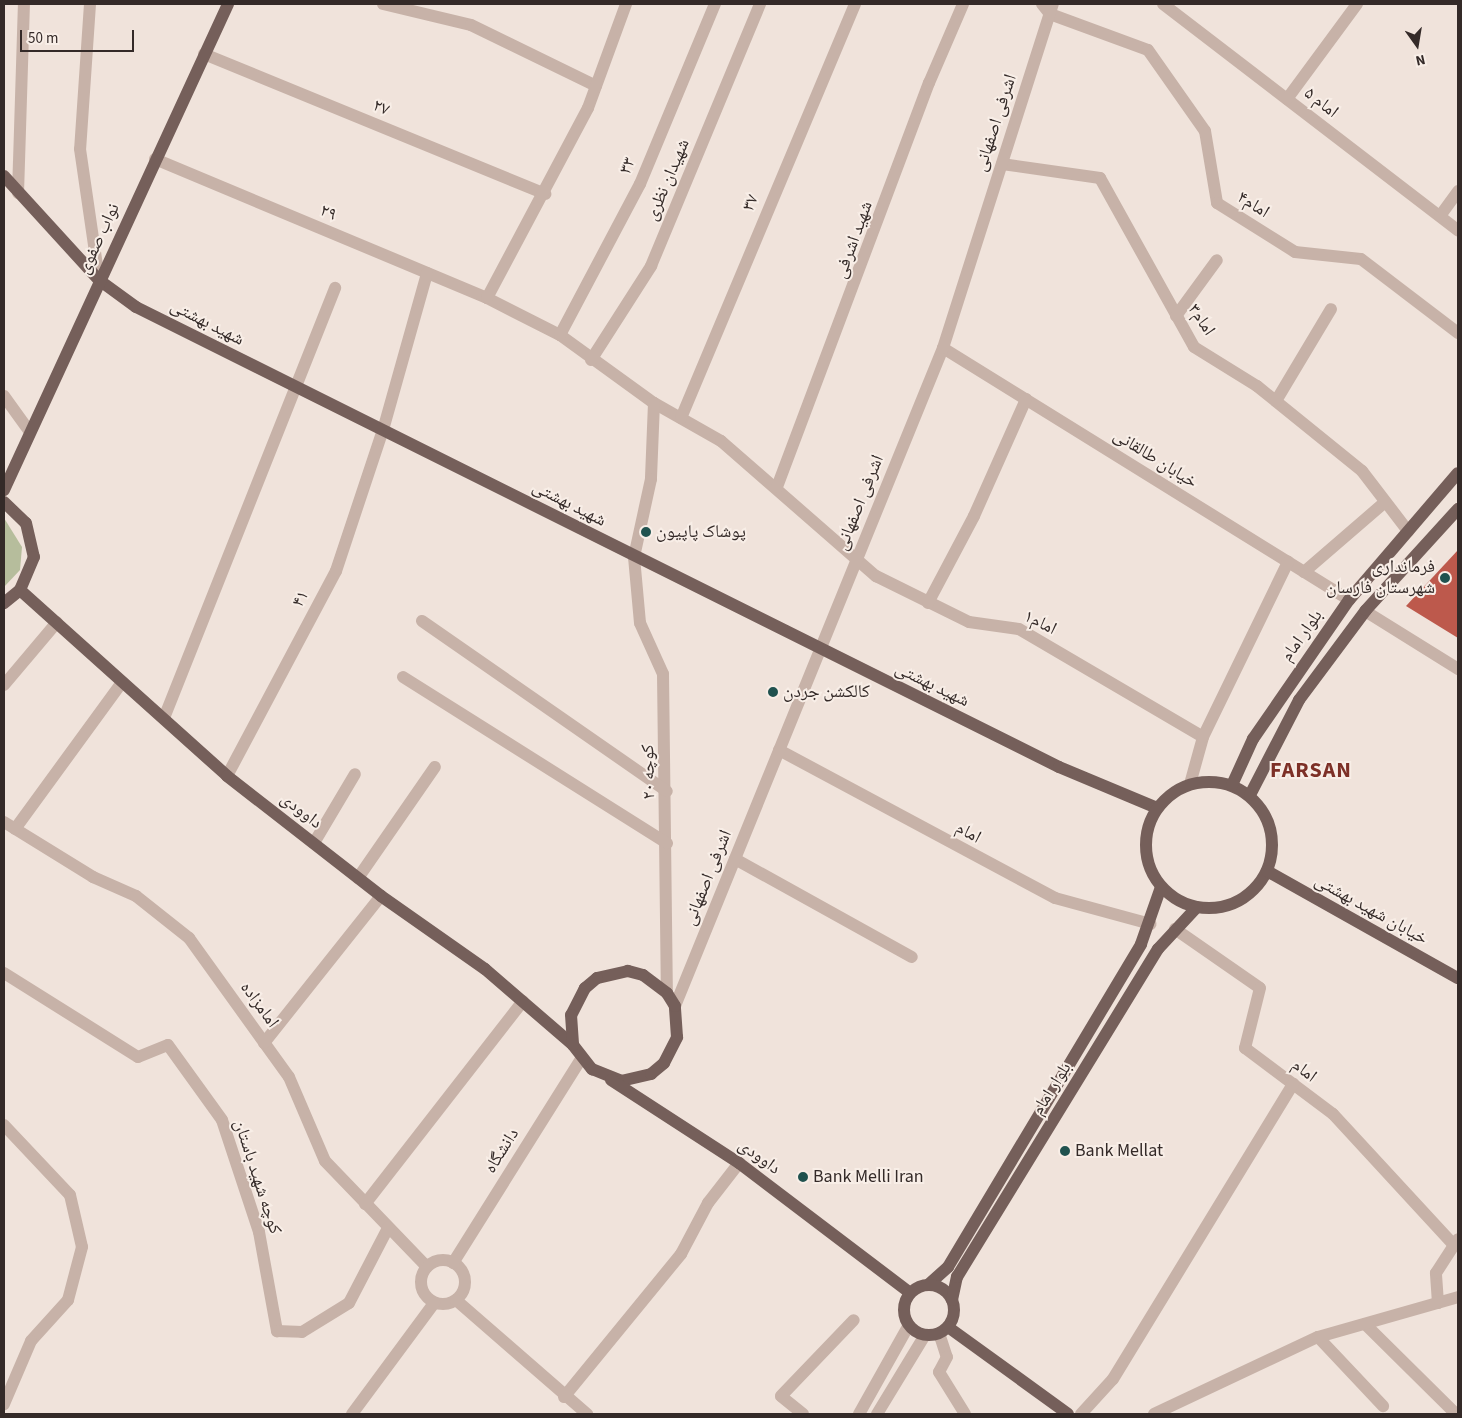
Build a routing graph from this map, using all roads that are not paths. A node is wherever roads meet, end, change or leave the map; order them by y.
1 (24, 4) edge
2 (90, 4) edge
3 (228, 4) edge
4 (383, 4) edge
5 (626, 4) edge
6 (714, 4) edge
7 (760, 4) edge
8 (855, 4) edge
9 (963, 4) edge
10 (1163, 4) edge
11 (1357, 4) edge
12 (1048, 7) edge
13 (204, 54) junction
14 (596, 86) junction
15 (1287, 99) junction
16 (155, 159) junction
17 (1002, 164) junction
18 (4, 176) edge
19 (1458, 191) edge
20 (18, 192) junction
21 (545, 194) junction
22 (1440, 216) junction
23 (1458, 230) edge
24 (1216, 260) dead end
25 (427, 273) junction
26 (99, 280) junction
27 (335, 288) dead end
28 (487, 298) junction
29 (1331, 309) dead end
30 (1176, 316) junction
31 (1458, 333) edge
32 (560, 335) junction
33 (943, 348) junction
34 (591, 360) junction
35 (293, 386) junction
36 (4, 396) edge
37 (1026, 399) junction
38 (1276, 401) junction
39 (654, 403) junction
40 (682, 418) junction
41 (383, 430) junction
42 (30, 432) junction
43 (1458, 473) edge
44 (777, 487) junction
45 (4, 490) edge
46 (4, 502) edge
47 (1386, 502) junction
48 (1458, 509) edge
49 (1408, 532) junction
50 (634, 556) junction
51 (858, 556) junction
52 (1288, 562) junction
53 (1304, 572) junction
54 (20, 590) junction
55 (1349, 600) junction
56 (4, 603) edge
57 (928, 603) junction
58 (1365, 611) junction
59 (422, 621) dead end
60 (57, 622) junction
61 (819, 648) junction
62 (1458, 669) edge
63 (403, 677) dead end
64 (122, 682) junction
65 (4, 685) edge
66 (164, 718) junction
67 (1203, 737) junction
68 (779, 750) junction
69 (434, 767) dead end
70 (355, 774) dead end
71 (227, 776) junction
72 (1190, 784) junction
73 (1232, 785) junction
74 (667, 791) junction
75 (1250, 795) junction
76 (1157, 808) junction
77 (9, 826) edge
78 (314, 843) junction
79 (667, 844) junction
80 (735, 859) junction
81 (1267, 871) junction
82 (358, 878) junction
83 (1161, 887) junction
84 (380, 896) junction
85 (1197, 907) junction
86 (1151, 924) junction
87 (1175, 929) junction
88 (912, 958) dead end
89 (4, 973) edge
90 (1458, 978) edge
91 (668, 993) junction
92 (523, 1001) junction
93 (675, 1006) junction
94 (264, 1042) junction
95 (573, 1045) junction
96 (581, 1059) junction
97 (605, 1077) junction
98 (1293, 1084) junction
99 (4, 1125) edge
100 (739, 1163) junction
101 (365, 1204) junction
102 (388, 1228) junction
103 (1456, 1242) edge
104 (453, 1262) junction
105 (426, 1267) junction
106 (928, 1285) junction
107 (910, 1293) junction
108 (1458, 1297) edge
109 (456, 1300) junction
110 (952, 1300) junction
111 (434, 1303) junction
112 (1438, 1303) junction
113 (854, 1320) dead end
114 (1365, 1324) junction
115 (909, 1325) junction
116 (943, 1330) junction
117 (925, 1335) junction
118 (1318, 1337) junction
119 (564, 1397) junction
120 (4, 1404) edge
121 (1383, 1406) dead end
122 (352, 1414) edge
123 (587, 1414) edge
124 (803, 1414) edge
125 (859, 1414) edge
126 (877, 1414) edge
127 (965, 1414) edge
128 (1068, 1414) edge
129 (1081, 1414) edge
130 (1154, 1414) edge
131 (1456, 1414) edge

1 - 20 street
2 - 26 street
3 - 13 main road, نواب صفوی
4 - 14 street
5 - 14 street
6 - 32 street, ۳۳
7 - 34 street, شهیدان نظری
8 - 40 street, ۳۷
9 - 44 street, شهید اشرفی
10 - 15 street, امام ۵
11 - 15 street
12 - 17 street, اشرفی اصفهانی
12 - 31 street, امام۴
13 - 16 main road, نواب صفوی
13 - 21 street, ۲۷
14 - 21 street
15 - 22 street, امام ۵
16 - 25 street, ۲۹
16 - 26 main road, نواب صفوی
17 - 30 street, امام۳
17 - 33 street, اشرفی اصفهانی
18 - 20 main road, شهید بهشتی
19 - 22 street
20 - 26 main road, شهید بهشتی
21 - 28 street
22 - 23 street, امام ۵
24 - 30 street
25 - 28 street, ۲۹
25 - 41 street, ۴۱
26 - 35 main road, شهید بهشتی
26 - 42 main road, نواب صفوی
27 - 35 street
28 - 32 street, ۲۹
29 - 38 street
30 - 38 street, امام۳
32 - 34 street, ۲۹
33 - 37 street, خیابان طالقانی
33 - 51 street, اشرفی اصفهانی
34 - 39 street, ۲۹
35 - 41 main road, شهید بهشتی
35 - 66 street
36 - 42 street
37 - 52 street, خیابان طالقانی
37 - 57 street
38 - 47 street, امام۳
39 - 40 street, ۲۹
39 - 50 street, کوچه ۲۰
40 - 44 street, امام۱
41 - 50 main road, شهید بهشتی
41 - 71 street, ۴۱
42 - 45 main road, نواب صفوی
43 - 49 main road, بلوار امام
44 - 51 street, امام۱
46 - 54 main road
47 - 49 street, امام۳
47 - 53 street
48 - 58 main road, بلوار امام
49 - 55 main road, بلوار امام
50 - 61 main road, شهید بهشتی
50 - 74 street, کوچه ۲۰
51 - 57 street, امام۱
51 - 61 street, اشرفی اصفهانی
52 - 53 street, خیابان طالقانی
52 - 67 street
53 - 55 street, خیابان طالقانی
54 - 56 main road
54 - 60 main road, داوودی
55 - 58 main road
55 - 73 main road, بلوار امام
57 - 67 street, امام۱
58 - 62 street
58 - 75 main road, بلوار امام
59 - 74 street
60 - 64 main road, داوودی
60 - 65 street
61 - 68 street, اشرفی اصفهانی
61 - 76 main road, شهید بهشتی
63 - 79 street
64 - 66 main road, داوودی
64 - 77 street
66 - 71 main road, داوودی
67 - 72 street
68 - 80 street, اشرفی اصفهانی
68 - 86 street, امام
69 - 82 street
70 - 78 street
71 - 78 main road, داوودی
72 - 73 main road
72 - 76 main road
73 - 75 main road
74 - 79 street, کوچه ۲۰
75 - 81 main road
76 - 83 main road
77 - 94 street, امامزاده
78 - 82 main road, داوودی
79 - 91 street, کوچه ۲۰
80 - 88 street
80 - 93 street, اشرفی اصفهانی
81 - 85 main road
81 - 90 main road, خیابان شهید بهشتی
82 - 84 main road, داوودی
83 - 85 main road
83 - 86 main road, بلوار امام
84 - 92 main road, داوودی
84 - 94 street
85 - 87 main road, بلوار امام
86 - 106 main road, بلوار امام
87 - 98 street, امام
87 - 110 main road, بلوار امام
89 - 102 street, کوچه شهید باستان
91 - 93 main road
91 - 95 main road
92 - 95 main road, داوودی
92 - 101 street
93 - 97 main road
94 - 101 street, امامزاده
95 - 96 main road
96 - 97 main road
96 - 104 street, دانشگاه
97 - 100 main road, داوودی
98 - 103 street, امام
98 - 129 street
99 - 120 street
100 - 107 main road, داوودی
100 - 119 street
101 - 102 street, امامزاده
102 - 105 street, امامزاده
103 - 112 street
104 - 105 street
104 - 109 street
105 - 111 street
106 - 107 main road
106 - 110 main road
107 - 115 main road
108 - 112 street
109 - 111 street
109 - 119 street
110 - 116 main road
111 - 122 street
112 - 114 street
113 - 124 street
114 - 118 street
114 - 131 street
115 - 117 main road
115 - 125 street
116 - 117 main road
116 - 127 street
116 - 128 main road
117 - 126 street
118 - 121 street
118 - 130 street
119 - 123 street

